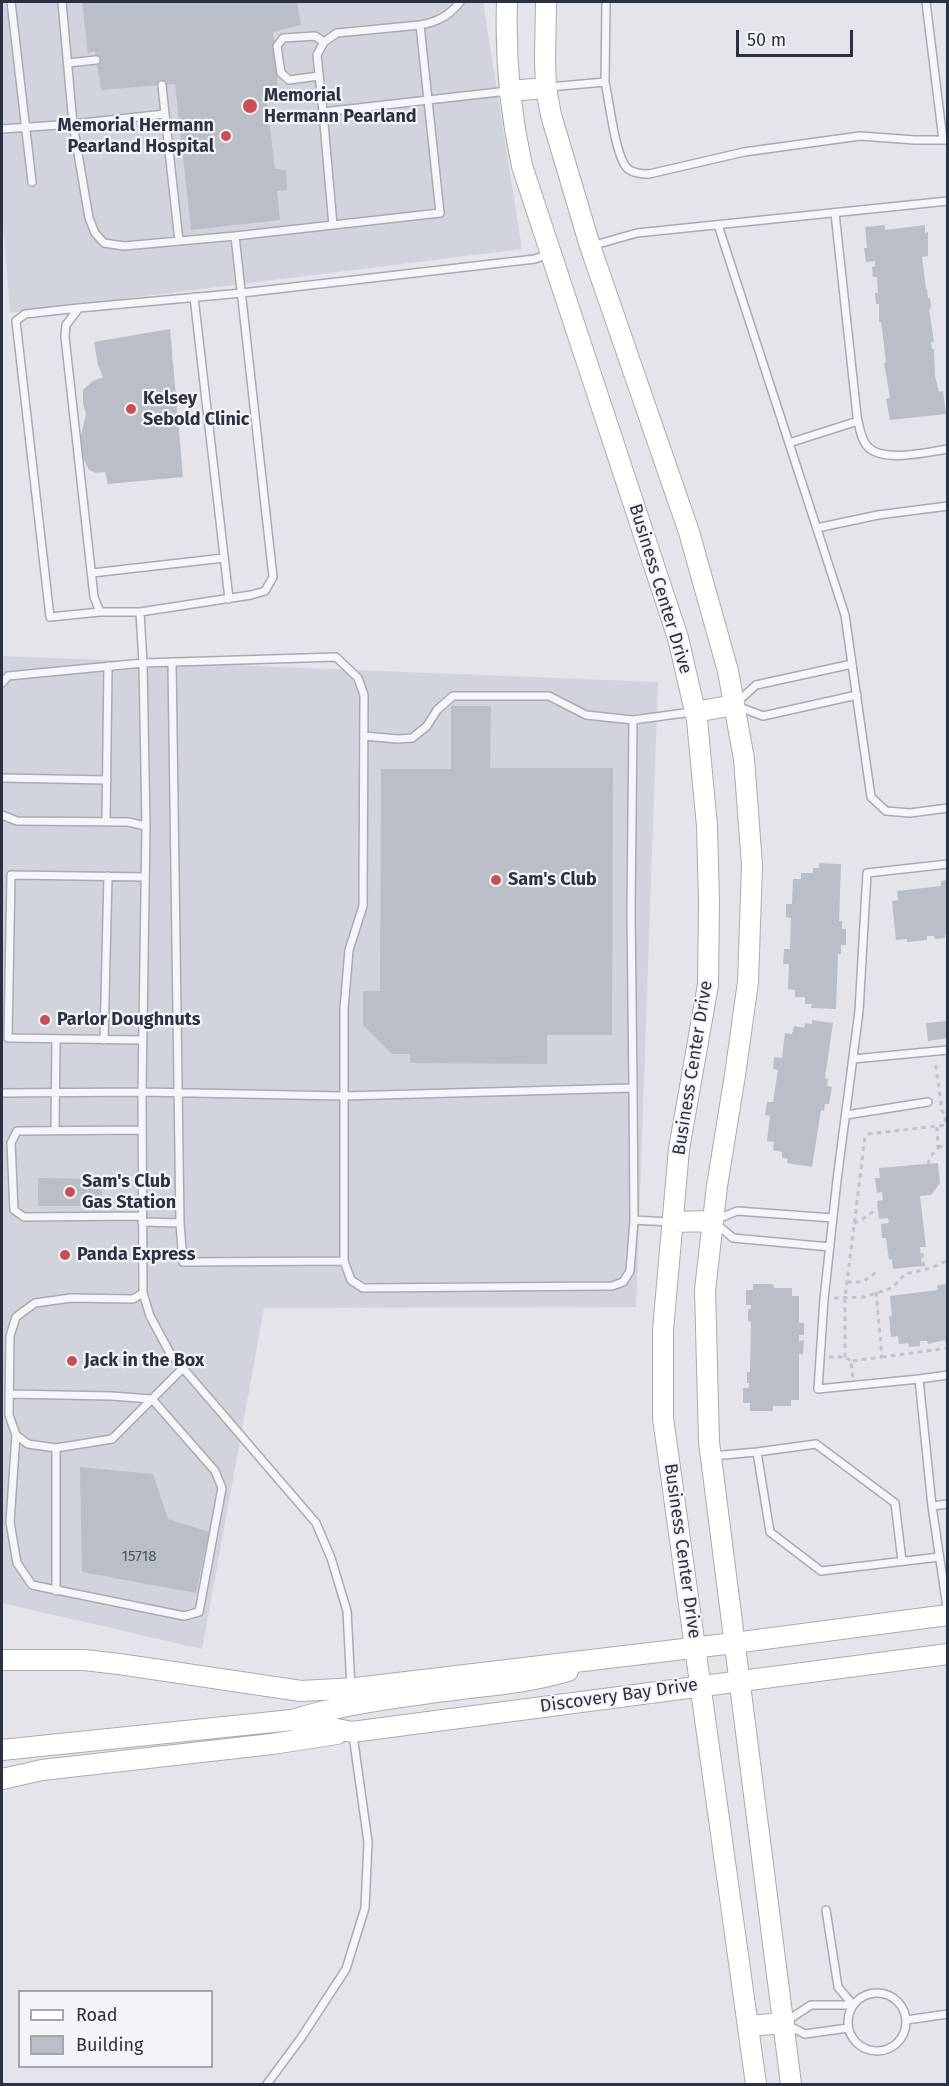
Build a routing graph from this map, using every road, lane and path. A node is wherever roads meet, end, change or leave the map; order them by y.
1 (11, 2) edge
2 (62, 2) edge
3 (460, 2) edge
4 (507, 2) edge
5 (546, 2) edge
6 (606, 2) edge
7 (926, 2) edge
8 (420, 25) junction
9 (324, 42) junction
10 (96, 60) dead end
11 (68, 63) junction
12 (319, 76) junction
13 (605, 81) junction
14 (162, 85) dead end
15 (546, 88) junction
16 (509, 91) junction
17 (428, 100) junction
18 (323, 112) junction
19 (165, 114) junction
20 (74, 124) junction
21 (26, 128) junction
22 (2, 129) edge
23 (945, 140) edge
24 (32, 182) dead end
25 (948, 201) edge
26 (836, 213) junction
27 (333, 225) junction
28 (718, 225) junction
29 (235, 236) junction
30 (179, 241) junction
31 (590, 246) junction
32 (551, 253) junction
33 (242, 293) junction
34 (194, 297) junction
35 (79, 308) junction
36 (858, 421) junction
37 (789, 443) junction
38 (948, 449) edge
39 (948, 506) edge
40 (817, 528) junction
41 (224, 558) junction
42 (92, 573) junction
43 (229, 599) junction
44 (100, 612) junction
45 (140, 612) junction
46 (172, 662) junction
47 (143, 663) junction
48 (852, 664) junction
49 (108, 666) junction
50 (2, 683) edge
51 (857, 695) junction
52 (734, 705) junction
53 (695, 712) junction
54 (633, 720) junction
55 (364, 736) junction
56 (2, 778) edge
57 (107, 780) junction
58 (948, 808) edge
59 (2, 815) edge
60 (106, 822) junction
61 (146, 826) junction
62 (948, 864) edge
63 (108, 876) junction
64 (145, 877) junction
65 (56, 1039) junction
66 (104, 1040) junction
67 (142, 1041) junction
68 (948, 1050) edge
69 (934, 1051) junction
70 (853, 1059) junction
71 (633, 1088) junction
72 (142, 1092) junction
73 (178, 1092) junction
74 (2, 1093) edge
75 (55, 1093) junction
76 (343, 1095) junction
77 (928, 1102) dead end
78 (846, 1115) junction
79 (937, 1127) junction
80 (55, 1130) junction
81 (142, 1130) junction
82 (938, 1146) junction
83 (948, 1148) edge
84 (928, 1164) dead end
85 (875, 1210) dead end
86 (833, 1218) junction
87 (142, 1219) junction
88 (634, 1220) junction
89 (713, 1221) junction
90 (672, 1222) junction
91 (854, 1222) junction
92 (180, 1223) junction
93 (830, 1247) junction
94 (922, 1253) dead end
95 (948, 1260) edge
96 (344, 1261) junction
97 (924, 1269) junction
98 (879, 1270) dead end
99 (847, 1282) junction
100 (876, 1292) junction
101 (143, 1293) junction
102 (845, 1298) junction
103 (824, 1299) junction
104 (948, 1348) edge
105 (820, 1357) junction
106 (845, 1357) junction
107 (882, 1357) junction
108 (851, 1360) junction
109 (183, 1368) junction
110 (948, 1376) edge
111 (919, 1379) junction
112 (855, 1385) junction
113 (9, 1394) junction
114 (152, 1399) junction
115 (15, 1435) junction
116 (56, 1448) junction
117 (757, 1452) junction
118 (711, 1456) junction
119 (948, 1504) edge
120 (932, 1506) junction
121 (939, 1557) junction
122 (902, 1561) junction
123 (56, 1591) junction
124 (948, 1614) edge
125 (734, 1643) junction
126 (695, 1647) junction
127 (634, 1654) junction
128 (948, 1654) edge
129 (2, 1660) edge
130 (739, 1682) junction
131 (700, 1685) junction
132 (351, 1688) junction
133 (292, 1719) junction
134 (352, 1732) junction
135 (2, 1750) edge
136 (2, 1779) edge
137 (826, 1910) dead end
138 (853, 2005) junction
139 (948, 2014) edge
140 (906, 2020) junction
141 (784, 2023) junction
142 (749, 2026) junction
143 (848, 2028) junction
144 (267, 2085) edge
145 (756, 2085) edge
146 (791, 2085) edge

1 - 21 lane
2 - 11 lane
3 - 8 lane
4 - 16 street, Business Center Drive
5 - 15 street
6 - 13 lane
7 - 23 lane
8 - 9 lane
8 - 17 lane
9 - 12 lane
9 - 12 lane
10 - 11 lane
11 - 20 lane
12 - 18 lane
13 - 15 lane
13 - 23 lane
14 - 19 lane
15 - 16 street
15 - 31 street
16 - 17 lane
16 - 32 street, Business Center Drive
17 - 18 lane
17 - 27 lane
18 - 27 lane
19 - 20 lane
19 - 30 lane
20 - 21 lane
20 - 30 lane
21 - 22 lane
21 - 24 lane
25 - 26 lane
26 - 28 lane
26 - 36 lane
27 - 29 lane
28 - 31 lane
28 - 37 lane
29 - 30 lane
29 - 33 lane
31 - 52 street
32 - 33 lane
32 - 53 street, Business Center Drive
33 - 34 lane
33 - 43 lane
34 - 35 lane
34 - 41 lane
35 - 42 lane
35 - 44 lane
36 - 37 lane
36 - 38 lane
37 - 40 lane
39 - 40 lane
40 - 48 lane
41 - 42 lane
41 - 43 lane
42 - 44 lane
43 - 45 lane
44 - 45 lane
45 - 47 lane
46 - 47 lane
46 - 55 lane
46 - 73 lane
47 - 49 lane
47 - 61 lane
48 - 51 lane
48 - 52 lane
49 - 50 lane
49 - 57 lane
51 - 52 lane
51 - 58 lane
52 - 53 street
52 - 89 street
53 - 54 lane
53 - 90 street, Business Center Drive
54 - 55 lane
54 - 71 lane
55 - 76 lane
56 - 57 lane
57 - 60 lane
59 - 60 lane
60 - 61 lane
61 - 64 lane
62 - 70 lane
63 - 64 lane
63 - 65 lane
63 - 66 lane
64 - 67 lane
65 - 66 lane
65 - 75 lane
66 - 67 lane
67 - 72 lane
68 - 69 lane
69 - 70 lane
69 - 79 path
70 - 78 lane
71 - 76 lane
71 - 88 lane
72 - 73 lane
72 - 75 lane
72 - 81 lane
73 - 76 lane
73 - 92 lane
74 - 75 lane
75 - 80 lane
76 - 96 lane
77 - 78 lane
78 - 86 lane
79 - 82 path
79 - 91 path
80 - 81 lane
80 - 87 lane
81 - 87 lane
82 - 83 path
82 - 84 path
85 - 91 path
86 - 89 lane
86 - 93 lane
87 - 92 lane
87 - 101 lane
88 - 90 lane
88 - 96 lane
89 - 90 street
89 - 93 lane
89 - 118 street
90 - 126 street, Business Center Drive
91 - 99 path
92 - 96 lane
93 - 103 lane
94 - 97 path
95 - 97 path
97 - 100 path
98 - 99 path
99 - 102 path
100 - 102 path
100 - 107 path
101 - 109 lane
101 - 113 lane
102 - 103 path
102 - 106 path
103 - 105 lane
104 - 107 path
105 - 106 path
105 - 112 lane
106 - 108 path
107 - 108 path
108 - 112 path
109 - 114 lane
109 - 132 lane
110 - 111 lane
111 - 112 lane
111 - 120 lane
113 - 114 lane
113 - 115 lane
114 - 116 lane
114 - 123 lane
115 - 116 lane
115 - 123 lane
116 - 123 lane
117 - 118 lane
117 - 122 lane
117 - 122 lane
118 - 125 street
119 - 120 lane
120 - 121 lane
121 - 122 lane
121 - 124 lane
124 - 125 street
125 - 126 street
125 - 130 street
126 - 127 street
126 - 131 street, Business Center Drive
127 - 132 street
127 - 133 street
128 - 130 street, Discovery Bay Drive
129 - 132 street
130 - 131 street, Discovery Bay Drive
130 - 141 street
131 - 134 street, Discovery Bay Drive
131 - 142 street, Business Center Drive
133 - 134 street, Discovery Bay Drive
133 - 135 street
134 - 136 street
134 - 144 lane
137 - 138 lane
138 - 140 lane
138 - 141 lane
138 - 143 lane
139 - 140 lane
140 - 143 lane
141 - 142 street
141 - 143 lane
141 - 146 street
142 - 145 street, Business Center Drive

